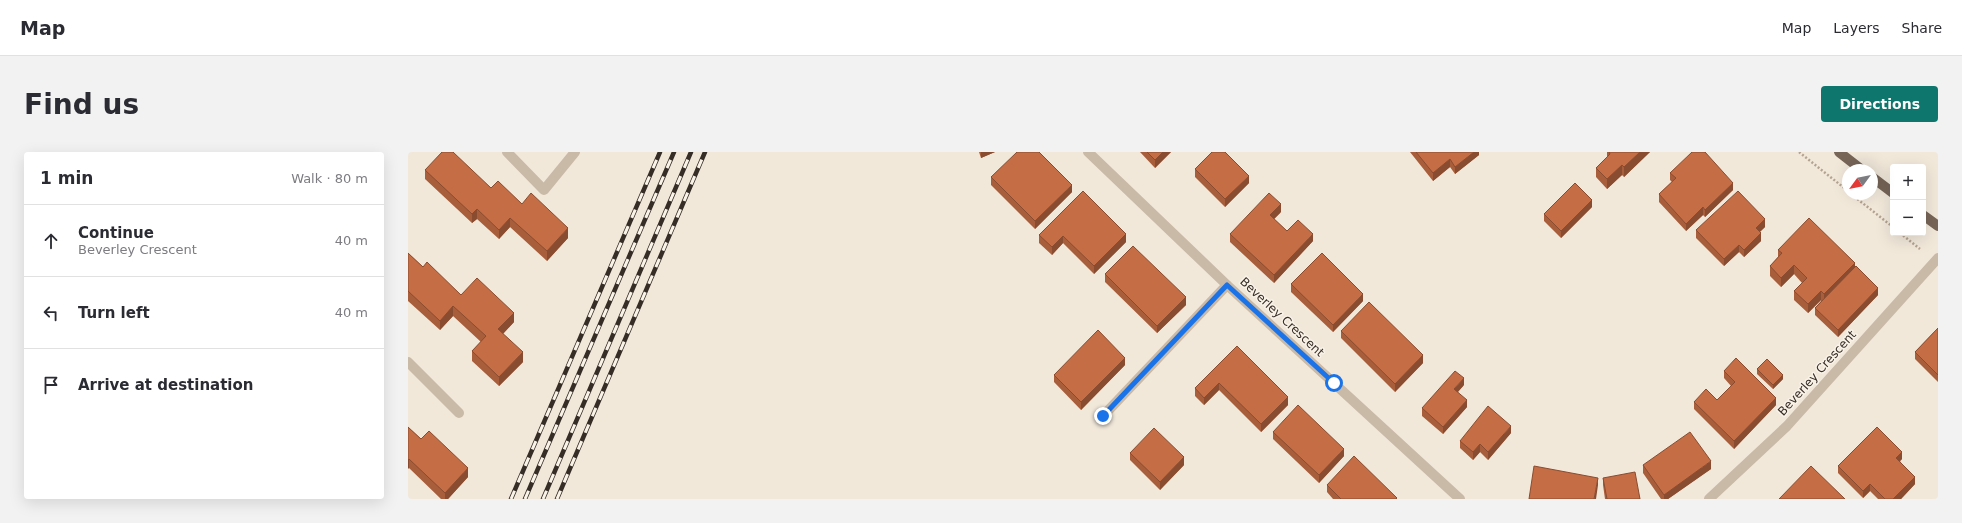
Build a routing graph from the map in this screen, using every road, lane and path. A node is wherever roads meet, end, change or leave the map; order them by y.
1 (507, 152) edge
2 (575, 152) edge
3 (1088, 152) edge
4 (1799, 152) edge
5 (1839, 152) edge
6 (1854, 164) edge
7 (1878, 181) edge
8 (1842, 186) edge
9 (1890, 190) edge
10 (1859, 200) edge
11 (1926, 217) edge
12 (1890, 225) edge
13 (1938, 226) edge
14 (1938, 258) edge
15 (1227, 285) junction
16 (408, 362) edge
17 (459, 413) dead end
18 (1103, 416) dead end
19 (1460, 499) edge
20 (1709, 499) edge

1 - 2 street
3 - 15 street, Beverley Crescent
4 - 8 path
5 - 6 main road
7 - 9 main road
10 - 12 path
11 - 13 main road
14 - 20 street, Beverley Crescent
15 - 18 street
15 - 19 street, Beverley Crescent
16 - 17 street

